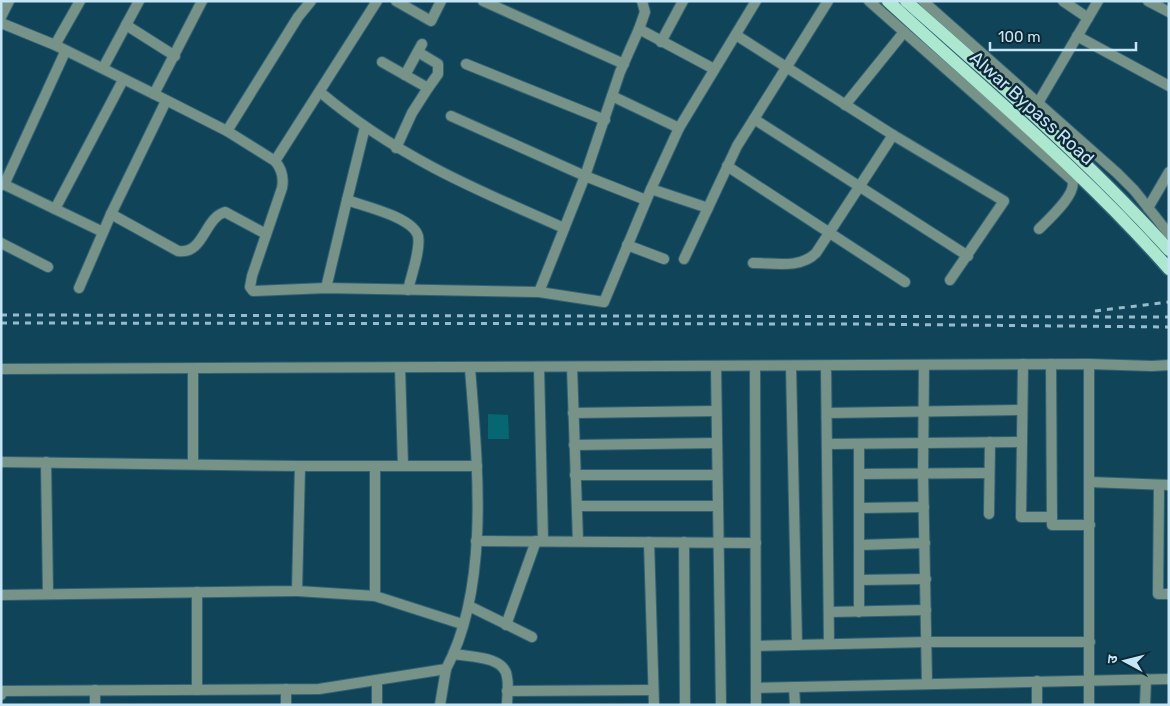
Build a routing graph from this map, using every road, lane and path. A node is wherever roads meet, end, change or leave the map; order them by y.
1 (9, 1) edge
2 (80, 1) edge
3 (139, 1) edge
4 (202, 1) edge
5 (311, 1) edge
6 (377, 1) edge
7 (396, 1) edge
8 (441, 1) edge
9 (484, 1) edge
10 (642, 1) edge
11 (683, 1) edge
12 (756, 1) edge
13 (828, 1) edge
14 (869, 1) edge
15 (888, 1) edge
16 (906, 1) edge
17 (923, 1) edge
18 (1063, 1) edge
19 (1098, 1) edge
20 (1148, 1) edge
21 (1169, 12) edge
22 (1, 17) edge
23 (1088, 18) junction
24 (1, 23) edge
25 (126, 25) junction
26 (639, 29) junction
27 (904, 32) junction
28 (736, 35) junction
29 (1077, 36) junction
30 (660, 42) junction
31 (54, 45) junction
32 (65, 52) junction
33 (175, 56) junction
34 (382, 62) dead end
35 (466, 64) dead end
36 (624, 64) junction
37 (787, 67) junction
38 (102, 68) junction
39 (714, 69) junction
40 (405, 75) junction
41 (123, 80) junction
42 (1169, 86) edge
43 (428, 88) junction
44 (320, 92) junction
45 (154, 94) junction
46 (612, 96) junction
47 (166, 101) junction
48 (1038, 104) junction
49 (846, 105) junction
50 (451, 116) dead end
51 (754, 119) junction
52 (605, 120) junction
53 (365, 127) junction
54 (679, 128) junction
55 (227, 131) junction
56 (893, 135) junction
57 (396, 148) junction
58 (275, 161) junction
59 (727, 166) junction
60 (1169, 172) edge
61 (585, 176) junction
62 (3, 184) edge
63 (860, 187) junction
64 (651, 189) junction
65 (347, 200) junction
66 (646, 200) junction
67 (708, 208) junction
68 (1148, 208) junction
69 (55, 209) junction
70 (111, 214) junction
71 (564, 228) junction
72 (1039, 229) dead end
73 (104, 232) junction
74 (831, 232) junction
75 (266, 234) junction
76 (1169, 234) edge
77 (1, 243) edge
78 (627, 245) junction
79 (1169, 250) edge
80 (968, 256) junction
81 (684, 259) dead end
82 (664, 260) dead end
83 (753, 263) dead end
84 (48, 267) dead end
85 (1169, 268) edge
86 (950, 280) dead end
87 (905, 282) dead end
88 (79, 288) dead end
89 (326, 288) junction
90 (408, 290) junction
91 (539, 292) junction
92 (1023, 364) junction
93 (1050, 364) junction
94 (1089, 364) junction
95 (1169, 364) edge
96 (924, 365) junction
97 (716, 366) junction
98 (755, 366) junction
99 (791, 366) junction
100 (826, 366) junction
101 (539, 367) junction
102 (572, 367) junction
103 (400, 368) junction
104 (470, 368) junction
105 (1, 369) edge
106 (193, 369) junction
107 (1022, 410) junction
108 (716, 411) junction
109 (827, 412) junction
110 (925, 412) junction
111 (573, 414) junction
112 (990, 442) junction
113 (1022, 442) junction
114 (925, 443) junction
115 (717, 444) junction
116 (828, 444) junction
117 (859, 444) junction
118 (574, 445) junction
119 (1, 462) edge
120 (46, 462) junction
121 (193, 464) junction
122 (300, 466) junction
123 (375, 466) junction
124 (403, 466) junction
125 (477, 466) junction
126 (924, 473) junction
127 (989, 473) junction
128 (859, 474) junction
129 (575, 475) junction
130 (717, 475) junction
131 (1090, 482) junction
132 (1164, 485) edge
133 (576, 506) junction
134 (718, 506) junction
135 (924, 507) junction
136 (859, 508) junction
137 (989, 514) dead end
138 (1052, 517) junction
139 (1090, 525) junction
140 (476, 541) junction
141 (540, 541) junction
142 (578, 541) junction
143 (649, 542) junction
144 (684, 542) junction
145 (719, 542) junction
146 (756, 543) junction
147 (925, 543) junction
148 (859, 545) junction
149 (926, 579) junction
150 (859, 580) junction
151 (297, 591) junction
152 (197, 592) junction
153 (48, 594) junction
154 (1169, 594) edge
155 (1, 595) edge
156 (375, 596) junction
157 (469, 606) junction
158 (926, 610) junction
159 (828, 612) junction
160 (859, 612) junction
161 (462, 624) junction
162 (506, 625) junction
163 (532, 637) dead end
164 (927, 642) junction
165 (1090, 642) junction
166 (829, 644) junction
167 (797, 645) junction
168 (756, 646) junction
169 (454, 654) junction
170 (446, 669) junction
171 (1169, 678) edge
172 (1146, 679) junction
173 (376, 680) junction
174 (1090, 680) junction
175 (1037, 681) junction
176 (927, 684) junction
177 (794, 687) junction
178 (756, 688) junction
179 (286, 689) junction
180 (96, 690) junction
181 (197, 690) junction
182 (653, 690) junction
183 (1, 691) edge
184 (507, 691) junction
185 (1, 695) edge
186 (95, 705) edge
187 (286, 705) edge
188 (377, 705) edge
189 (440, 705) edge
190 (507, 705) edge
191 (654, 705) edge
192 (685, 705) edge
193 (721, 705) edge
194 (756, 705) edge
195 (795, 705) edge
196 (1037, 705) edge
197 (1089, 705) edge
198 (1145, 705) edge

1 - 22 street
2 - 31 street
3 - 25 street
4 - 33 street
5 - 55 street
6 - 44 street
7 - 8 street
9 - 36 street
10 - 26 street
11 - 30 street
12 - 28 street
13 - 37 street
14 - 27 street
15 - 85 main road, Alwar Bypass Road
16 - 79 main road
17 - 48 street
18 - 23 street
19 - 23 street
20 - 21 street
23 - 29 street
24 - 31 street
25 - 33 street
25 - 38 street
26 - 30 street
26 - 36 street
27 - 49 street
27 - 72 street
28 - 37 street
28 - 39 street
29 - 42 street
29 - 48 street
30 - 39 street
31 - 32 street
32 - 38 street
32 - 62 street
33 - 45 street
34 - 40 street
35 - 52 street
36 - 46 street
37 - 49 street
37 - 51 street
38 - 41 street
39 - 54 street
40 - 43 street
40 - 43 street
41 - 45 street
41 - 69 street
43 - 57 street
44 - 53 street
44 - 58 street
45 - 47 street
46 - 52 street
46 - 54 street
47 - 55 street
47 - 70 street
48 - 68 street
49 - 56 street
50 - 61 street
51 - 59 street
51 - 63 street
52 - 61 street
53 - 57 street
53 - 65 street
54 - 64 street
55 - 58 street
56 - 63 street
56 - 80 street
57 - 71 street
58 - 75 street
59 - 67 street
59 - 74 street
60 - 68 street
61 - 66 street
61 - 71 street
62 - 69 street
63 - 74 street
63 - 80 street
64 - 66 street
64 - 67 street
65 - 89 street
65 - 90 street
66 - 78 street
67 - 81 street
68 - 76 street
69 - 73 street
70 - 73 street
70 - 75 street
71 - 91 street
73 - 88 street
74 - 83 street
74 - 87 street
75 - 89 street
77 - 84 street
78 - 82 street
78 - 91 street
80 - 86 street
89 - 90 street
90 - 91 street
92 - 93 street
92 - 96 street
92 - 107 street
93 - 94 street
93 - 138 street
94 - 95 street
94 - 131 street
96 - 100 street
96 - 110 street
97 - 98 street
97 - 102 street
97 - 108 street
98 - 99 street
98 - 146 street
99 - 100 street
99 - 167 street
100 - 109 street
101 - 102 street
101 - 104 street
101 - 141 street
102 - 111 street
103 - 104 street
103 - 106 street
103 - 124 street
104 - 125 street
105 - 106 street
106 - 121 street
107 - 110 street
107 - 113 street
108 - 111 street
108 - 115 street
109 - 110 street
109 - 116 street
110 - 114 street
111 - 118 street
112 - 113 street
112 - 114 street
112 - 127 street
113 - 138 street
114 - 117 street
114 - 126 street
115 - 118 street
115 - 130 street
116 - 117 street
116 - 159 street
117 - 128 street
118 - 129 street
119 - 120 street
120 - 121 street
120 - 153 street
121 - 122 street
122 - 123 street
122 - 151 street
123 - 124 street
123 - 156 street
124 - 125 street
125 - 140 street
126 - 127 street
126 - 128 street
126 - 135 street
127 - 137 street
128 - 136 street
129 - 130 street
129 - 133 street
130 - 134 street
131 - 132 street
131 - 139 street
132 - 154 street
133 - 134 street
133 - 142 street
134 - 145 street
135 - 136 street
135 - 147 street
136 - 148 street
138 - 139 street
139 - 165 street
140 - 141 street
140 - 157 street
141 - 142 street
141 - 162 street
142 - 143 street
143 - 144 street
143 - 182 street
144 - 145 street
144 - 192 street
145 - 146 street
145 - 193 street
146 - 168 street
147 - 148 street
147 - 149 street
148 - 150 street
149 - 150 street
149 - 158 street
150 - 160 street
151 - 152 street
151 - 156 street
152 - 153 street
152 - 181 street
153 - 155 street
156 - 161 street
157 - 161 street
157 - 162 street
158 - 160 street
158 - 164 street
159 - 160 street
159 - 166 street
161 - 169 street
162 - 163 street
164 - 165 street
164 - 166 street
164 - 176 street
165 - 174 street
166 - 167 street
167 - 168 street
168 - 178 street
169 - 170 street
169 - 184 street
170 - 173 street
170 - 189 street
171 - 172 street
172 - 174 street
172 - 198 street
173 - 179 street
173 - 188 street
174 - 175 street
174 - 197 street
175 - 176 street
175 - 196 street
176 - 177 street
177 - 178 street
177 - 195 street
178 - 194 street
179 - 181 street
179 - 187 street
180 - 181 street
180 - 183 street
180 - 186 street
182 - 184 street
182 - 191 street
183 - 185 street
184 - 190 street

